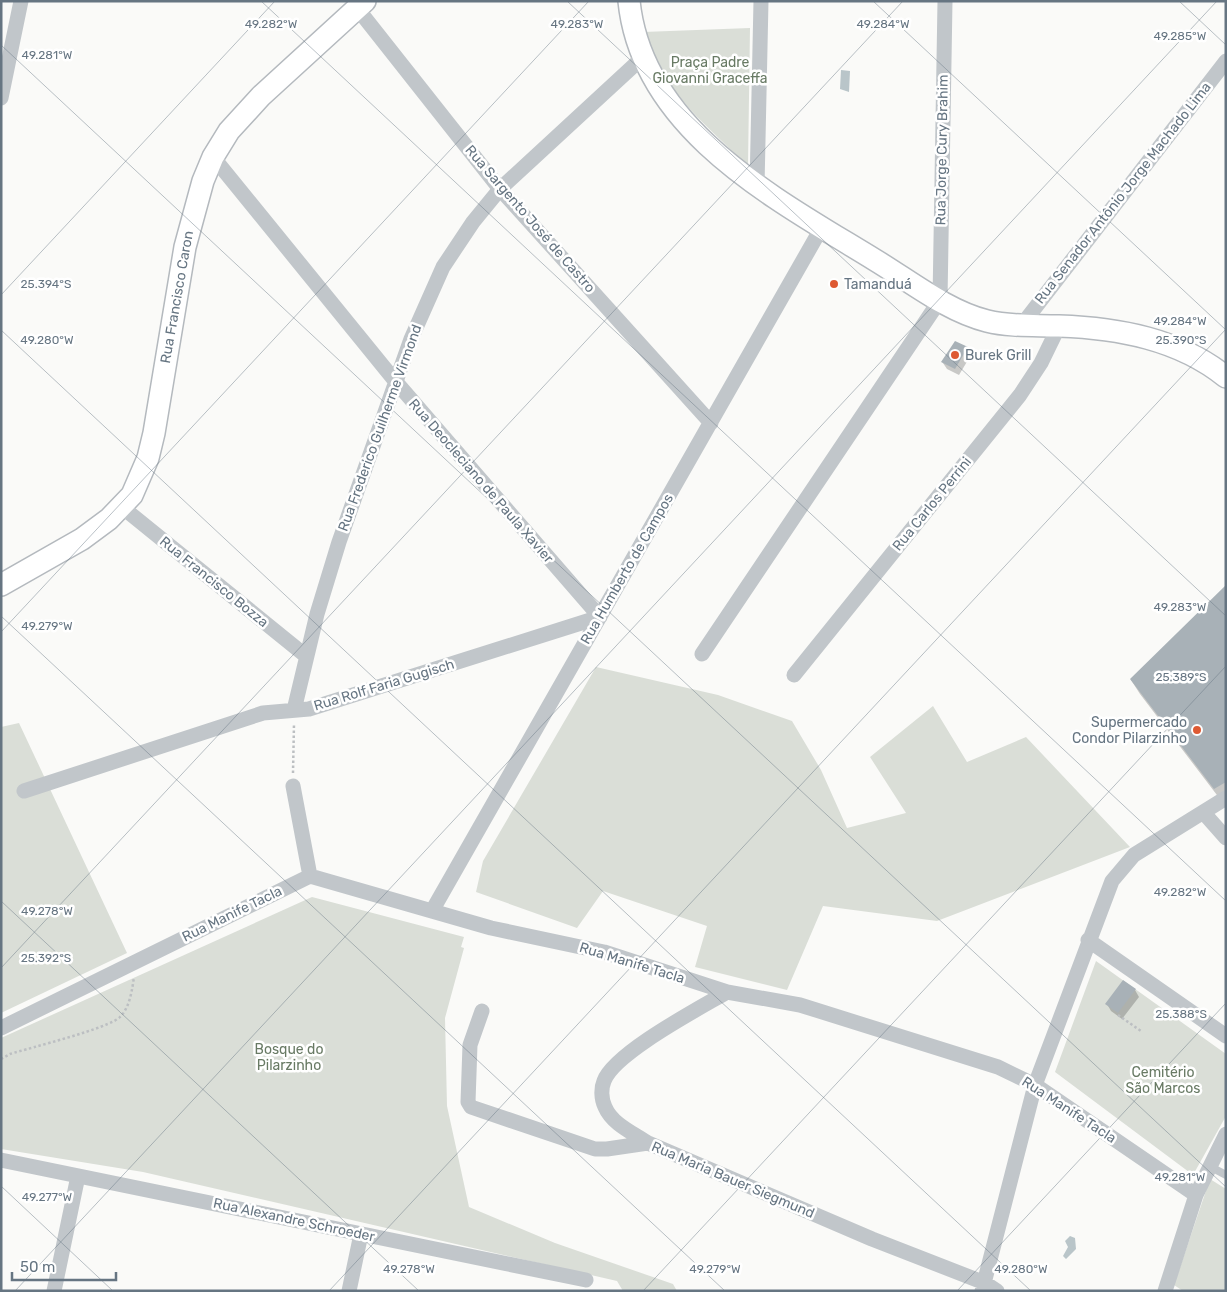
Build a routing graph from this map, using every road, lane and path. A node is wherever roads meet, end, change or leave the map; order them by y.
1 (21, 1) edge
2 (629, 1) edge
3 (761, 1) edge
4 (945, 1) edge
5 (361, 5) edge
6 (642, 58) junction
7 (5, 62) edge
8 (1226, 62) edge
9 (1, 98) edge
10 (213, 157) junction
11 (758, 186) junction
12 (500, 189) junction
13 (822, 227) junction
14 (940, 300) junction
15 (1021, 326) junction
16 (1059, 326) junction
17 (1226, 377) edge
18 (396, 382) junction
19 (711, 423) junction
20 (122, 507) junction
21 (1, 585) edge
22 (600, 617) junction
23 (702, 654) dead end
24 (306, 656) junction
25 (794, 676) dead end
26 (294, 710) junction
27 (293, 786) joint
28 (24, 791) dead end
29 (1226, 798) edge
30 (1203, 812) junction
31 (1226, 838) edge
32 (310, 876) junction
33 (432, 911) junction
34 (1088, 940) junction
35 (137, 961) junction
36 (727, 992) junction
37 (482, 1011) dead end
38 (1118, 1016) dead end
39 (1, 1028) edge
40 (1141, 1031) dead end
41 (1226, 1036) edge
42 (1, 1059) edge
43 (1035, 1084) junction
44 (1226, 1134) edge
45 (648, 1143) junction
46 (1, 1160) edge
47 (1208, 1166) junction
48 (1226, 1175) edge
49 (78, 1176) junction
50 (1196, 1194) junction
51 (360, 1234) junction
52 (586, 1280) dead end
53 (988, 1288) edge
54 (54, 1291) edge
55 (349, 1291) edge
56 (1165, 1291) edge

1 - 7 street
2 - 6 main road
3 - 11 street
4 - 14 street, Rua Jorge Cury Brahim
5 - 10 main road, Rua Francisco Caron
5 - 12 street, Rua Sargento José de Castro
6 - 11 main road
6 - 12 street, Rua Frederico Guilherme Virmond
7 - 9 street
8 - 15 street, Rua Senador Antônio Jorge Machado Lima
10 - 18 street, Rua Deocleciano de Paula Xavier
10 - 20 main road, Rua Francisco Caron
11 - 13 main road
12 - 18 street, Rua Frederico Guilherme Virmond
12 - 19 street, Rua Sargento José de Castro
13 - 14 main road
13 - 19 street, Rua Humberto de Campos
14 - 15 main road
14 - 23 street
15 - 16 main road
16 - 17 main road
16 - 25 street, Rua Carlos Perrini
18 - 22 street, Rua Deocleciano de Paula Xavier
18 - 24 street, Rua Frederico Guilherme Virmond
19 - 22 street, Rua Humberto de Campos
20 - 21 main road, Rua Francisco Caron
20 - 24 street, Rua Francisco Bozza
22 - 26 street, Rua Rolf Faria Gugisch
22 - 33 street, Rua Humberto de Campos
24 - 26 street, Rua Frederico Guilherme Virmond
26 - 27 path
26 - 28 street, Rua Rolf Faria Gugisch
27 - 32 street
29 - 30 street
30 - 31 street
30 - 34 street
32 - 33 street, Rua Manife Tacla
32 - 35 street, Rua Manife Tacla
33 - 36 street, Rua Manife Tacla
34 - 41 street
34 - 43 street
35 - 39 street, Rua Manife Tacla
35 - 42 path
36 - 43 street, Rua Manife Tacla
36 - 45 street
37 - 45 street, Rua Maria Bauer Siegmund
38 - 40 path
43 - 50 street, Rua Manife Tacla
43 - 53 street
44 - 47 street
45 - 53 street, Rua Maria Bauer Siegmund
46 - 49 street, Rua Alexandre Schroeder
47 - 48 lane
47 - 50 street
49 - 51 street, Rua Alexandre Schroeder
49 - 54 street
50 - 56 street
51 - 52 street, Rua Alexandre Schroeder
51 - 55 street

